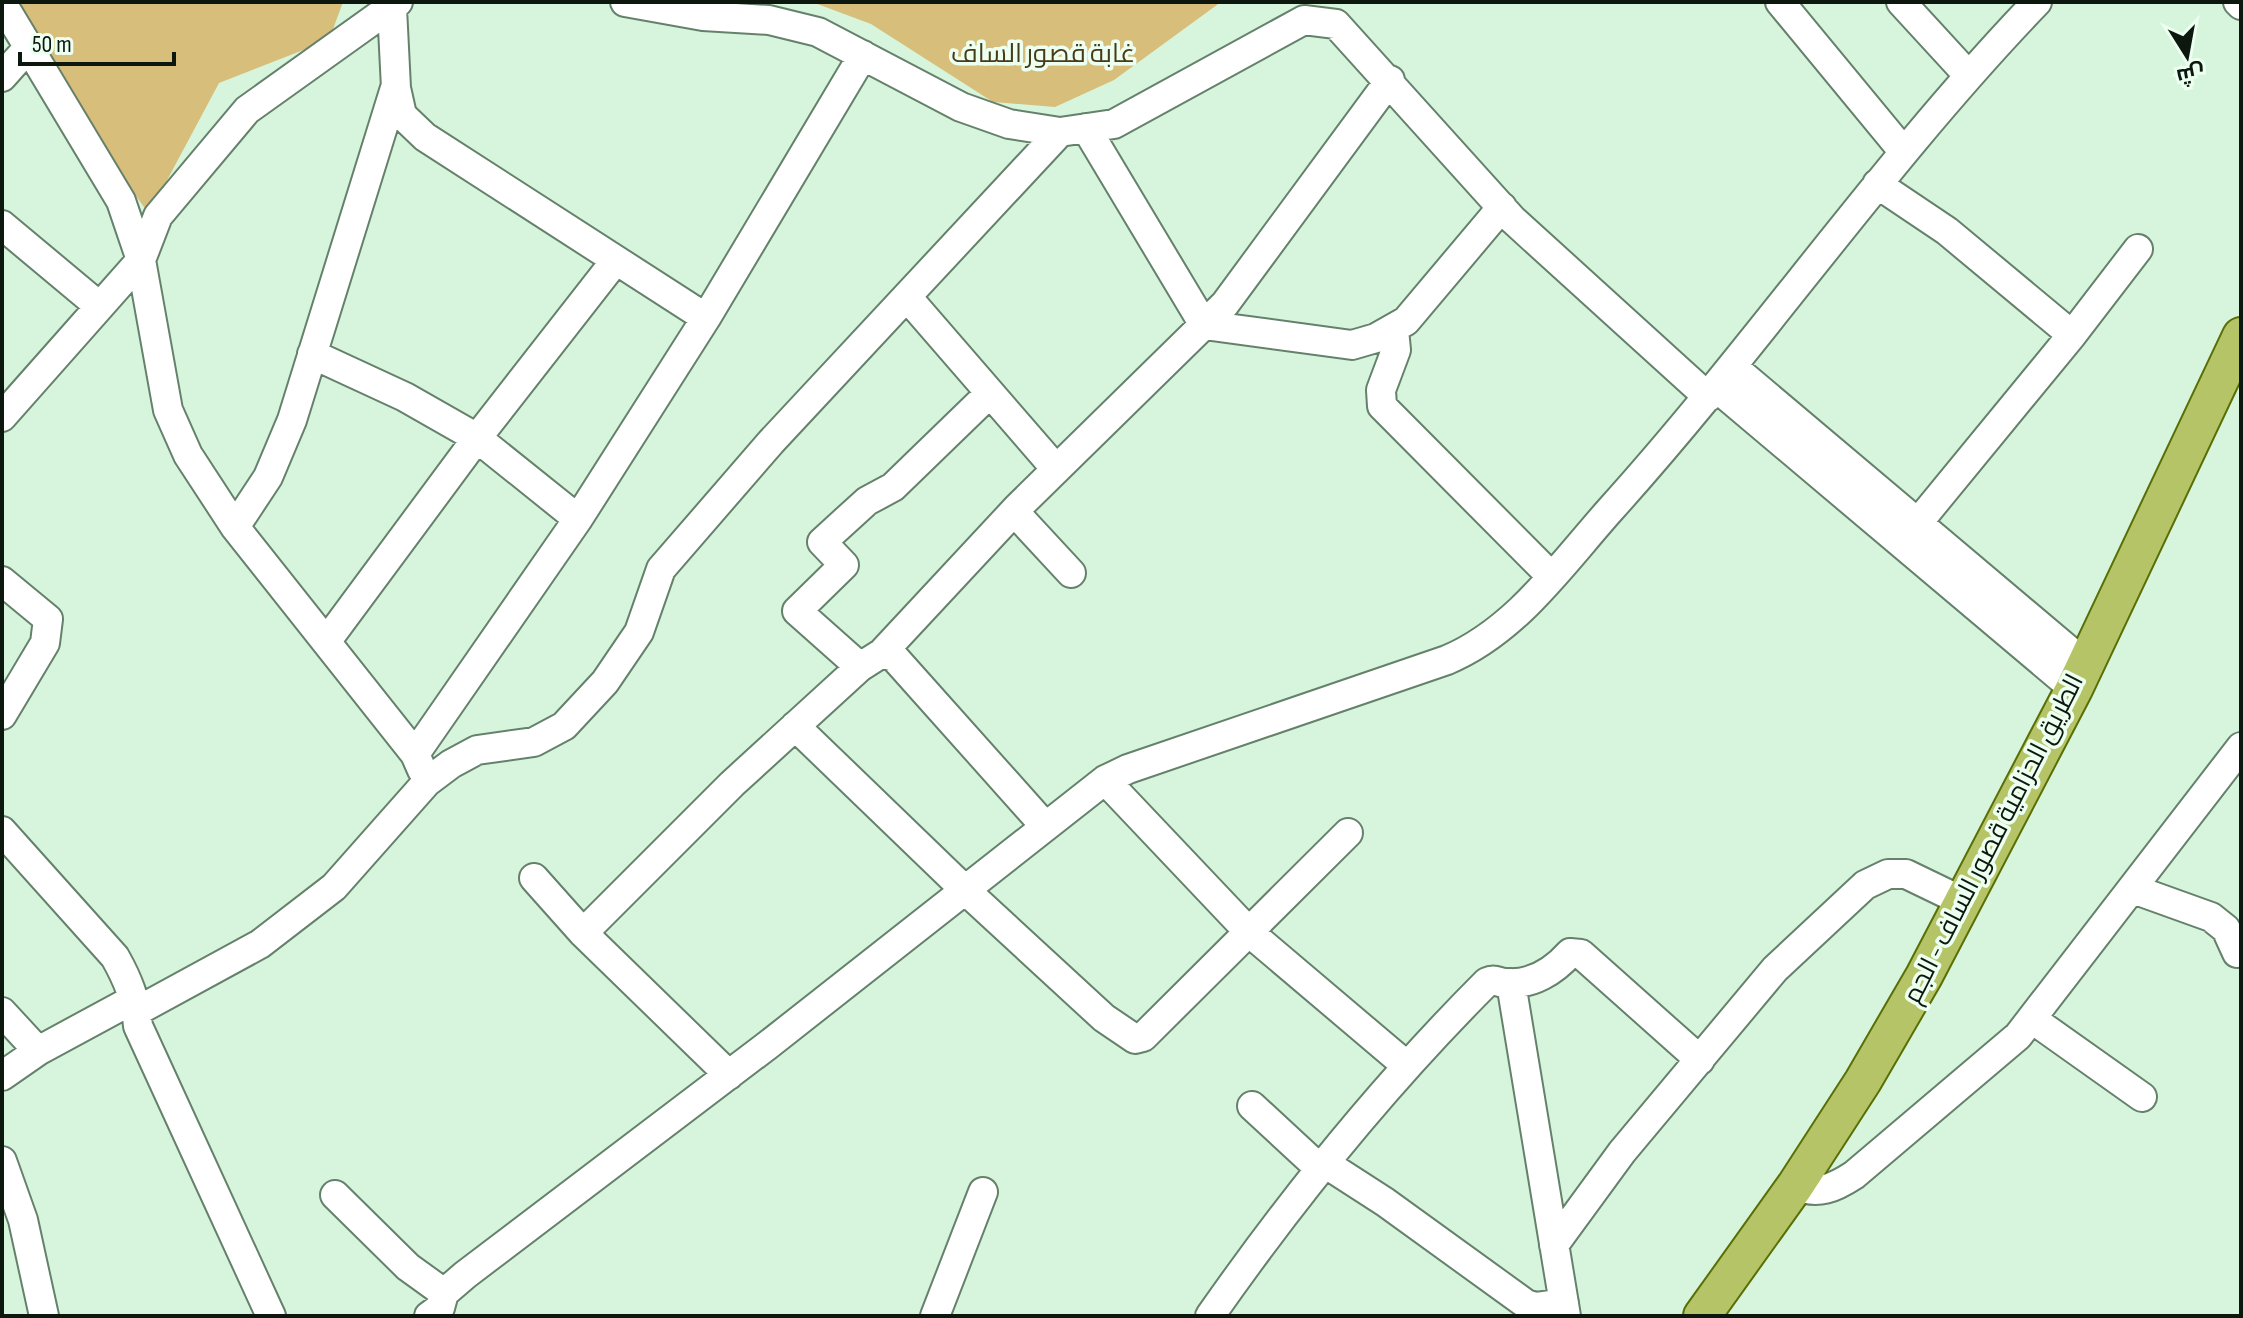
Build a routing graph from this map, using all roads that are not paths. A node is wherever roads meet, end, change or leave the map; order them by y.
1 (625, 2) edge
2 (1780, 2) edge
3 (1901, 2) edge
4 (2037, 2) edge
5 (2, 3) edge
6 (395, 5) edge
7 (1314, 11) edge
8 (27, 49) junction
9 (863, 55) junction
10 (1969, 76) junction
11 (2, 77) edge
12 (1390, 80) junction
13 (396, 88) junction
14 (1073, 130) junction
15 (1903, 151) junction
16 (1877, 184) junction
17 (1502, 207) junction
18 (2, 225) edge
19 (2138, 249) dead end
20 (141, 260) junction
21 (616, 260) junction
22 (907, 297) junction
23 (99, 306) junction
24 (706, 318) junction
25 (1204, 325) junction
26 (1394, 330) junction
27 (2072, 335) junction
28 (2241, 336) edge
29 (312, 354) junction
30 (2233, 374) edge
31 (1719, 384) junction
32 (990, 393) junction
33 (7, 404) edge
34 (477, 438) junction
35 (1056, 469) junction
36 (1017, 508) junction
37 (578, 519) junction
38 (235, 527) junction
39 (1910, 532) junction
40 (1071, 573) dead end
41 (1551, 576) junction
42 (2, 581) edge
43 (326, 642) junction
44 (871, 660) junction
45 (2079, 677) junction
46 (2, 715) edge
47 (795, 726) junction
48 (2241, 747) edge
49 (415, 754) junction
50 (1105, 780) junction
51 (427, 782) junction
52 (1044, 825) junction
53 (2, 831) edge
54 (1348, 833) dead end
55 (534, 878) dead end
56 (964, 889) junction
57 (2133, 889) junction
58 (1964, 902) junction
59 (583, 933) junction
60 (1250, 933) junction
61 (2237, 953) dead end
62 (1511, 983) junction
63 (136, 1005) junction
64 (2, 1012) edge
65 (2032, 1019) junction
66 (38, 1051) junction
67 (1700, 1060) junction
68 (1407, 1066) junction
69 (729, 1075) junction
70 (2, 1076) edge
71 (2142, 1097) dead end
72 (1252, 1106) dead end
73 (2, 1161) edge
74 (1321, 1165) junction
75 (1795, 1186) junction
76 (983, 1192) dead end
77 (335, 1195) dead end
78 (1554, 1245) junction
79 (1565, 1309) edge
80 (436, 1310) edge
81 (44, 1316) edge
82 (271, 1316) edge
83 (935, 1316) edge
84 (1210, 1316) edge
85 (1702, 1316) edge

1 - 9 street
2 - 15 street
3 - 10 street
4 - 10 street
5 - 8 street
6 - 13 street
6 - 20 street
7 - 12 street
7 - 14 street
8 - 11 street
8 - 20 street
9 - 14 street
9 - 24 street
10 - 15 street
12 - 17 street
12 - 25 street
13 - 21 street
13 - 29 street
14 - 22 street
14 - 25 street
15 - 16 street
16 - 27 street
16 - 31 street
17 - 26 street
17 - 31 street
18 - 23 street
19 - 27 street
20 - 23 street
20 - 38 street
21 - 24 street
21 - 34 street
22 - 32 street
22 - 51 street
23 - 33 street
24 - 37 street
25 - 26 street
25 - 35 street
26 - 41 street
27 - 39 street
28 - 30 main road, الطريق الحزامية قصور الساف - الجم
29 - 34 street
29 - 38 street
30 - 45 main road, الطريق الحزامية قصور الساف - الجم
31 - 39 street
31 - 41 street
32 - 35 street
32 - 44 street
34 - 37 street
34 - 43 street
35 - 36 street
36 - 40 street
36 - 44 street
37 - 49 street
38 - 43 street
39 - 45 street
41 - 50 street
42 - 46 street
43 - 49 street
44 - 47 street
44 - 52 street
45 - 58 main road, الطريق الحزامية قصور الساف - الجم
47 - 56 street
47 - 59 street
48 - 57 street
49 - 51 street
50 - 52 street
50 - 60 street
51 - 63 street
52 - 56 street
53 - 63 street
54 - 60 street
55 - 59 street
56 - 60 street
56 - 69 street
57 - 61 street
57 - 65 street
58 - 67 street
58 - 75 main road, الطريق الحزامية قصور الساف - الجم
59 - 69 street
60 - 68 street
62 - 67 street
62 - 68 street
62 - 78 street
63 - 66 street
63 - 82 street
64 - 66 street
65 - 71 street
65 - 75 street
66 - 70 street
67 - 78 street
68 - 74 street
69 - 80 street
72 - 74 street
73 - 81 street
74 - 79 street
74 - 84 street
75 - 85 main road, الطريق الحزامية قصور الساف - الجم
76 - 83 street
77 - 80 street
78 - 79 street

